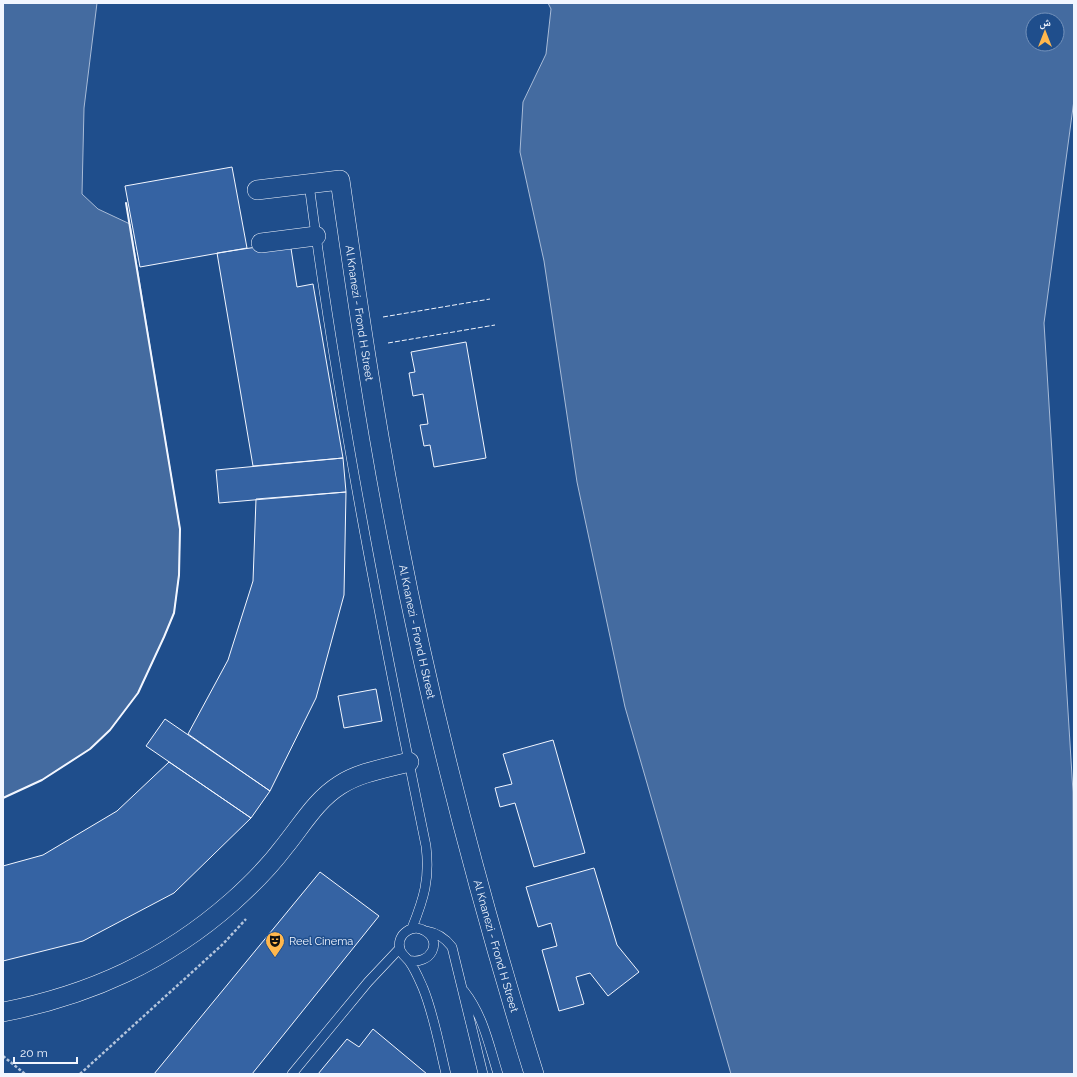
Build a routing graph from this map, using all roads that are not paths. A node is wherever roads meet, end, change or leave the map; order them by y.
1 (309, 184) junction
2 (257, 190) dead end
3 (316, 236) junction
4 (262, 243) dead end
5 (409, 762) junction
6 (412, 928) junction
7 (426, 931) junction
8 (400, 948) junction
9 (408, 960) junction
10 (462, 989) junction
11 (3, 1012) edge
12 (292, 1074) edge
13 (446, 1074) edge
14 (483, 1074) edge
15 (498, 1074) edge
16 (534, 1074) edge

1 - 2 street
1 - 3 lane
1 - 16 street, Al Knanezi - Frond H Street
3 - 4 street
3 - 5 lane
5 - 6 lane
5 - 11 street
6 - 7 lane
6 - 8 lane
7 - 9 lane
7 - 10 lane
8 - 9 lane
8 - 12 lane
9 - 13 lane
10 - 14 lane
10 - 15 lane

